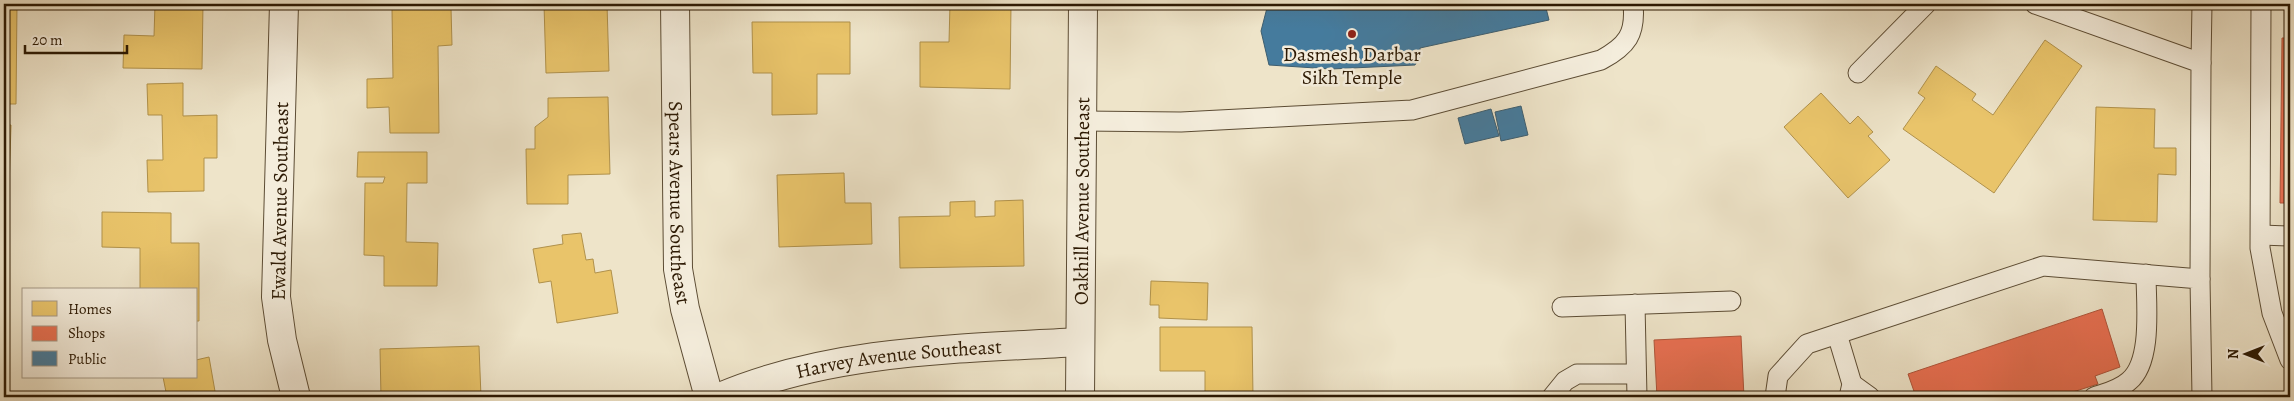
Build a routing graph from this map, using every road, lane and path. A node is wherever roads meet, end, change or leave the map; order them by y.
1 (284, 4) edge
2 (675, 4) edge
3 (1083, 4) edge
4 (1633, 4) edge
5 (1926, 4) edge
6 (2035, 4) edge
7 (2202, 4) edge
8 (2261, 4) edge
9 (2201, 63) junction
10 (1858, 74) dead end
11 (1082, 121) junction
12 (2261, 235) junction
13 (2290, 236) edge
14 (2146, 274) junction
15 (2200, 279) junction
16 (1731, 301) dead end
17 (1635, 304) junction
18 (1562, 307) dead end
19 (1838, 334) junction
20 (1080, 342) junction
21 (2290, 360) edge
22 (1636, 374) junction
23 (1850, 390) edge
24 (296, 397) edge
25 (709, 397) edge
26 (720, 397) edge
27 (1080, 397) edge
28 (1552, 397) edge
29 (1637, 397) edge
30 (1776, 397) edge
31 (1870, 397) edge
32 (2094, 397) edge
33 (2202, 397) edge

1 - 24 street, Ewald Avenue Southeast
2 - 25 street, Spears Avenue Southeast
3 - 11 street, Oakhill Avenue Southeast
4 - 11 lane
5 - 10 lane
6 - 9 lane
7 - 9 lane
8 - 12 lane
9 - 15 lane
11 - 20 street, Oakhill Avenue Southeast
12 - 13 lane
12 - 21 lane
14 - 15 lane
14 - 19 lane
14 - 32 lane
15 - 33 lane
16 - 17 lane
17 - 18 lane
17 - 22 lane
19 - 23 lane
19 - 30 lane
20 - 26 street, Harvey Avenue Southeast
20 - 27 street, Oakhill Avenue Southeast
22 - 28 lane
22 - 29 lane
23 - 31 lane

